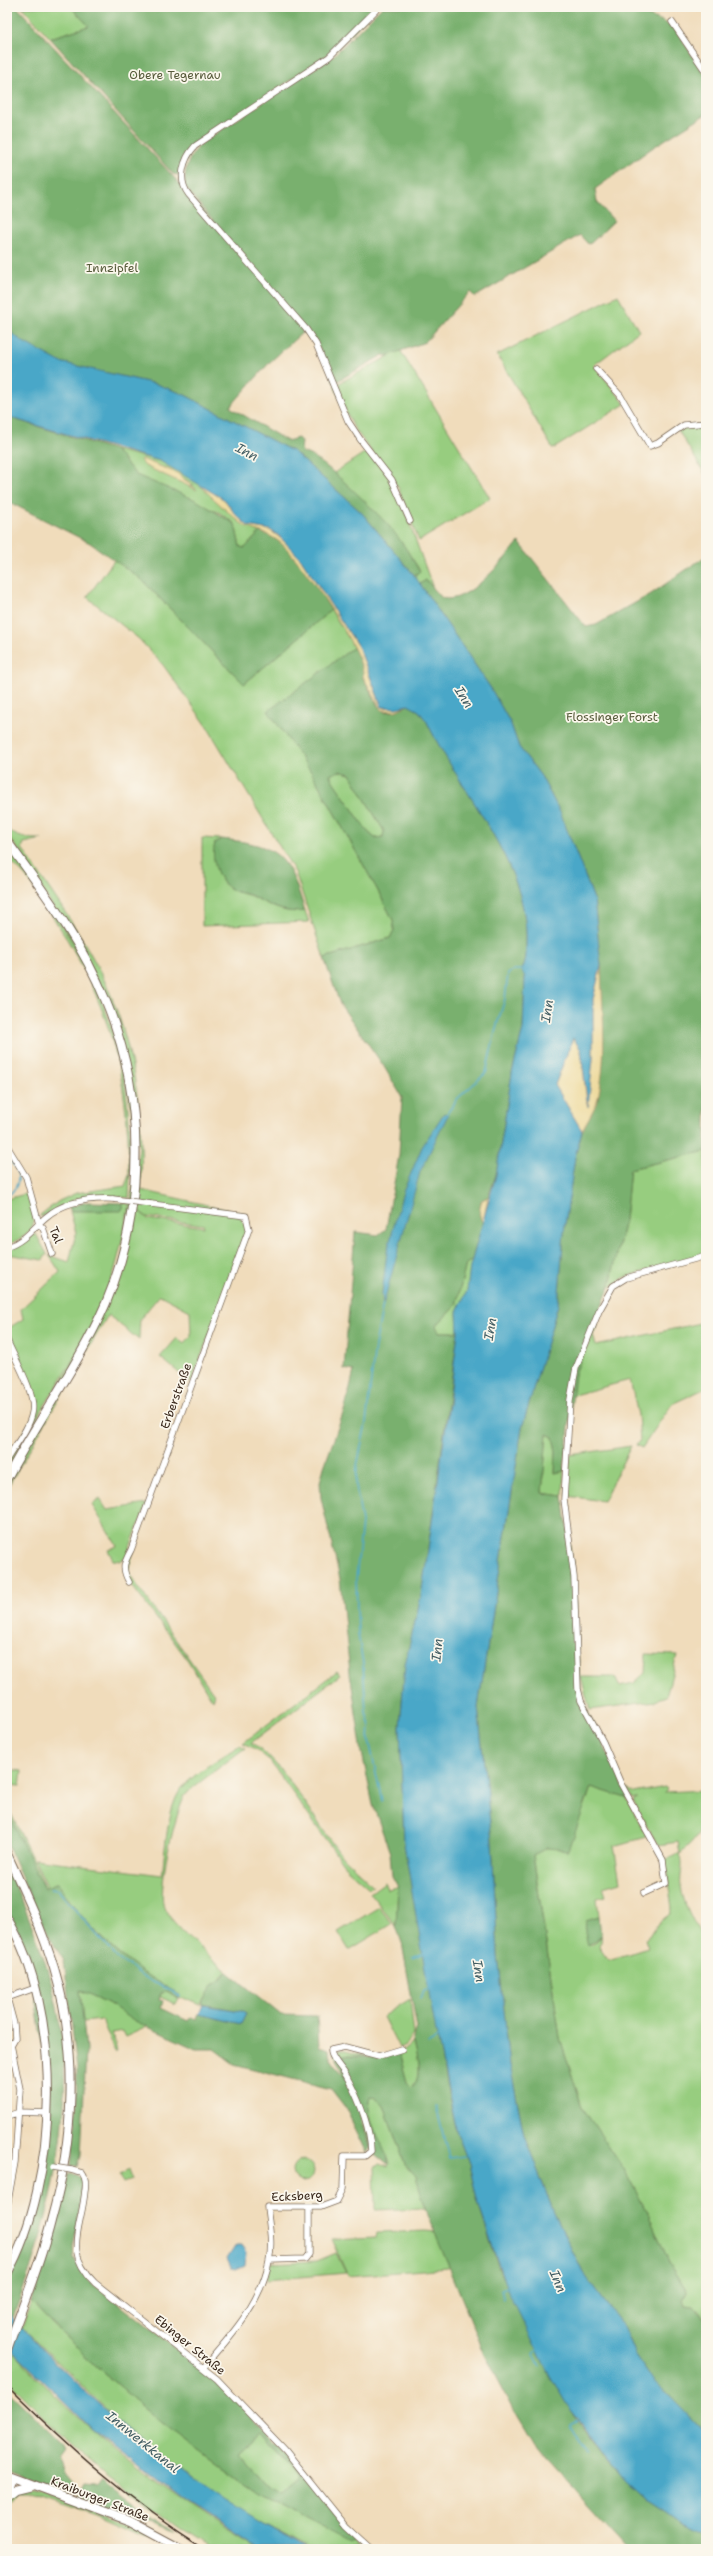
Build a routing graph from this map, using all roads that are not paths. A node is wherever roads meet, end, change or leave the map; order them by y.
1 (379, 7) edge
2 (672, 22) dead end
3 (706, 72) edge
4 (596, 369) dead end
5 (706, 422) edge
6 (410, 521) dead end
7 (7, 841) edge
8 (7, 1146) edge
9 (39, 1224) junction
10 (7, 1247) edge
11 (52, 1254) dead end
12 (706, 1256) edge
13 (7, 1340) edge
14 (7, 1459) edge
15 (7, 1478) edge
16 (129, 1582) dead end
17 (7, 1854) edge
18 (644, 1893) dead end
19 (7, 1918) edge
20 (7, 1984) edge
21 (35, 1988) junction
22 (8, 1997) edge
23 (402, 2049) dead end
24 (20, 2112) junction
25 (47, 2113) junction
26 (7, 2116) edge
27 (15, 2162) junction
28 (7, 2165) edge
29 (43, 2165) junction
30 (7, 2207) edge
31 (310, 2207) junction
32 (270, 2260) junction
33 (7, 2274) edge
34 (7, 2350) edge
35 (204, 2367) junction
36 (9, 2476) edge
37 (33, 2485) junction
38 (7, 2491) edge
39 (7, 2496) edge
40 (179, 2548) edge
41 (371, 2549) edge

1 - 6 street
2 - 3 street
4 - 5 street
7 - 15 main road
8 - 9 street, Tal
9 - 10 street
9 - 11 street, Tal
9 - 16 street, Erberstraße, bridge
12 - 18 street
13 - 14 street
17 - 34 main road
19 - 21 main road
20 - 22 street
21 - 22 street
21 - 25 main road
22 - 24 street
23 - 31 street, Ecksberg
24 - 25 street
24 - 26 street
24 - 27 street
25 - 29 main road
27 - 28 street
27 - 30 street
29 - 33 main road
29 - 35 street, Ebinger Straße, bridge
31 - 32 street
31 - 32 street, Ecksberg
32 - 35 street
35 - 41 street, Ebinger Straße
36 - 37 main road, Kraiburger Straße
36 - 38 main road
37 - 39 main road
37 - 40 main road, Kraiburger Straße

